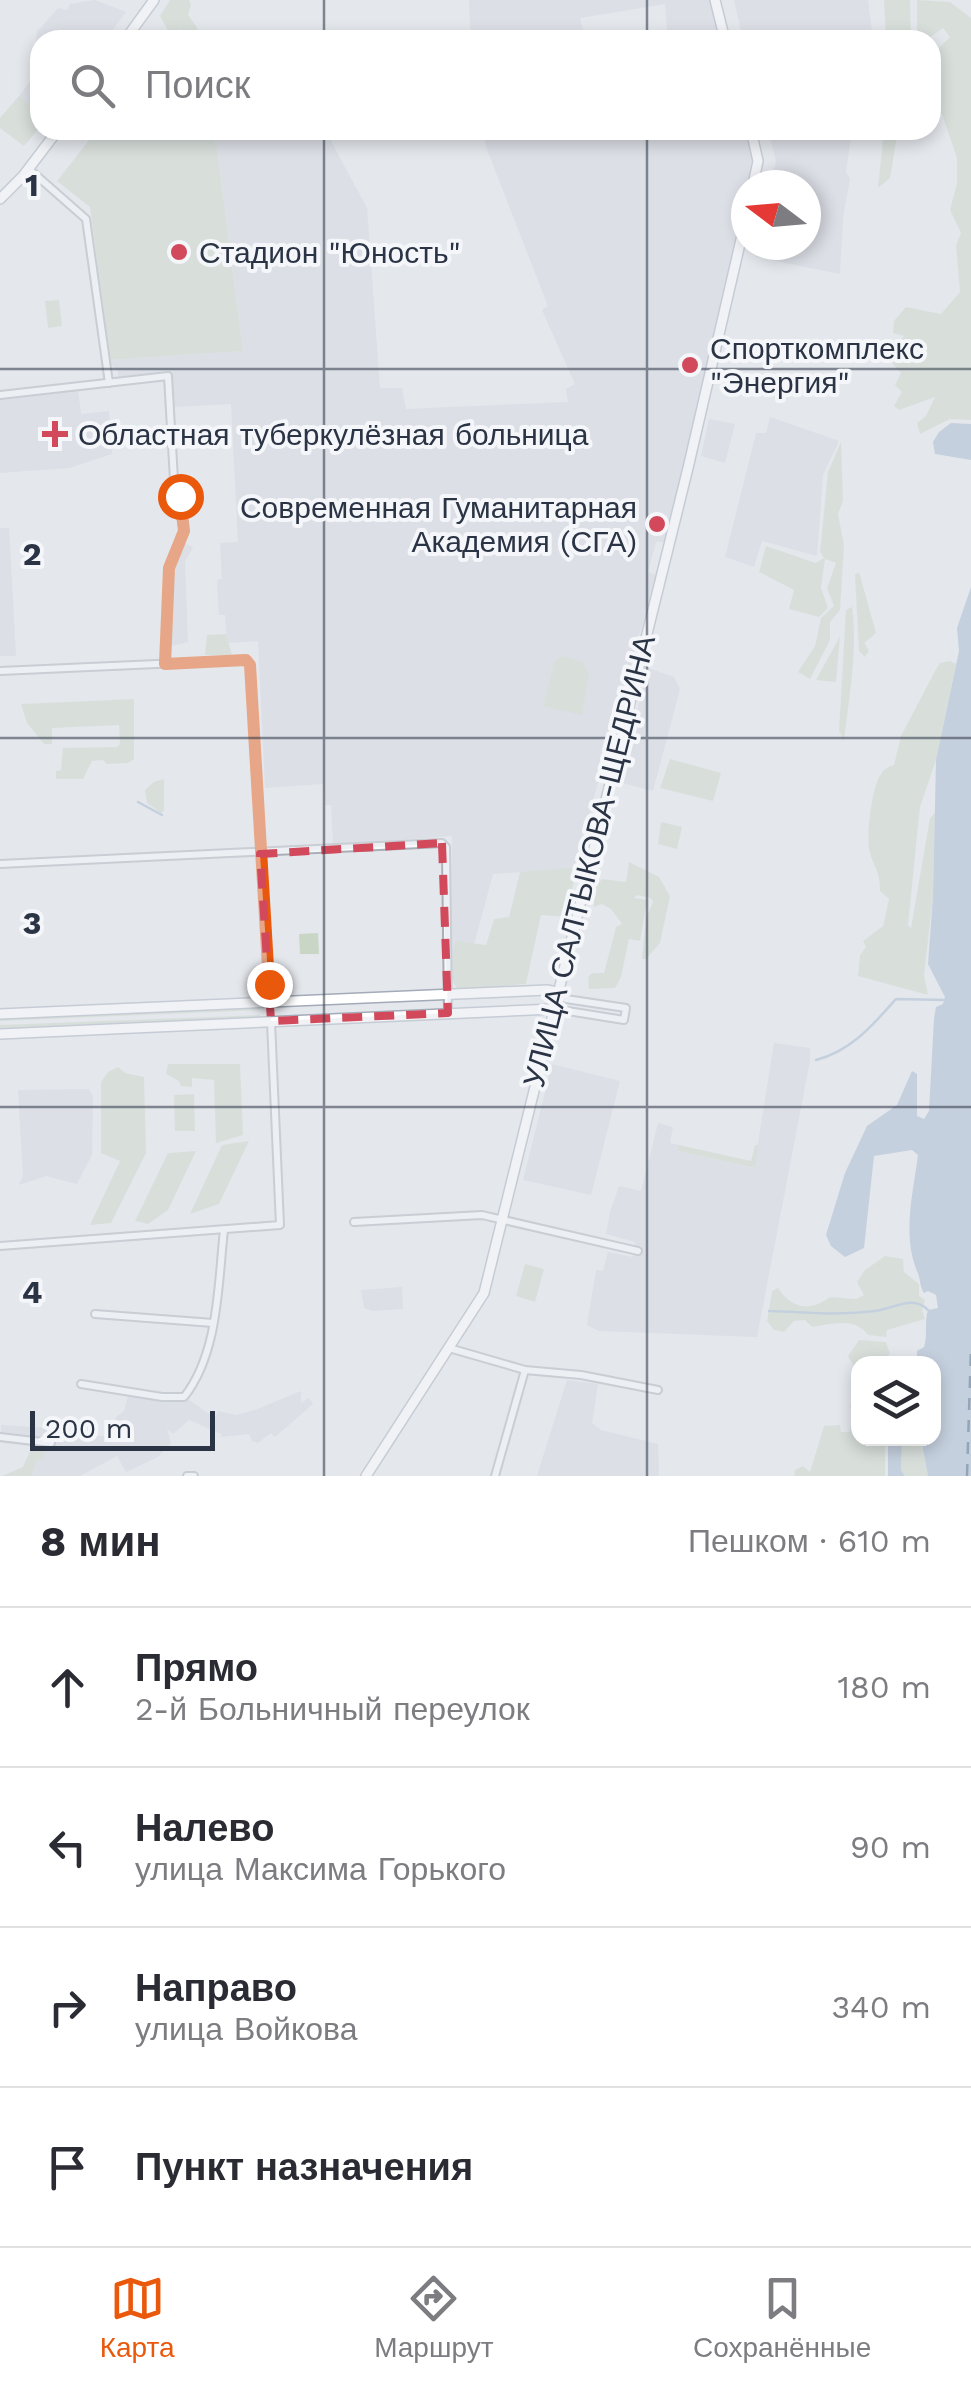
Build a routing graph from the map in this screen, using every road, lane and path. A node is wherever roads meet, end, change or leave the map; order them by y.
1 (715, 0) edge
2 (148, 2) edge
3 (132, 30) edge
4 (722, 30) edge
5 (51, 140) edge
6 (753, 140) edge
7 (29, 170) junction
8 (756, 170) edge
9 (0, 199) edge
10 (736, 260) edge
11 (109, 383) junction
12 (0, 395) edge
13 (165, 664) junction
14 (0, 670) edge
15 (260, 854) junction
16 (0, 864) edge
17 (557, 992) junction
18 (448, 994) junction
19 (270, 1002) junction
20 (553, 1009) junction
21 (448, 1013) junction
22 (0, 1014) edge
23 (270, 1021) junction
24 (0, 1034) edge
25 (502, 1218) junction
26 (354, 1222) dead end
27 (224, 1230) junction
28 (0, 1246) edge
29 (638, 1251) dead end
30 (94, 1314) dead end
31 (213, 1323) junction
32 (448, 1348) junction
33 (525, 1370) junction
34 (80, 1384) dead end
35 (658, 1390) dead end
36 (54, 1430) dead end
37 (0, 1437) edge
38 (366, 1476) edge
39 (495, 1476) edge

1 - 4 main road
2 - 3 main road
5 - 7 main road
6 - 8 main road
7 - 9 main road
7 - 11 street
10 - 17 main road, УЛИЦА САЛТЫКОВА-ЩЕДРИНА
11 - 12 street
11 - 13 street
13 - 14 street
13 - 15 street
15 - 16 street
15 - 18 street
15 - 19 street
17 - 18 main road
17 - 20 main road, УЛИЦА САЛТЫКОВА-ЩЕДРИНА
17 - 20 street
18 - 19 main road
18 - 21 street
19 - 22 main road
19 - 23 main road
20 - 21 main road
20 - 25 main road, УЛИЦА САЛТЫКОВА-ЩЕДРИНА
21 - 23 main road
23 - 24 main road
23 - 27 street
25 - 26 street
25 - 29 street
25 - 32 main road, УЛИЦА САЛТЫКОВА-ЩЕДРИНА
27 - 28 street
27 - 31 street
30 - 31 street
31 - 34 street
32 - 33 street
32 - 38 main road, УЛИЦА САЛТЫКОВА-ЩЕДРИНА
33 - 35 street
33 - 39 street
36 - 37 street

